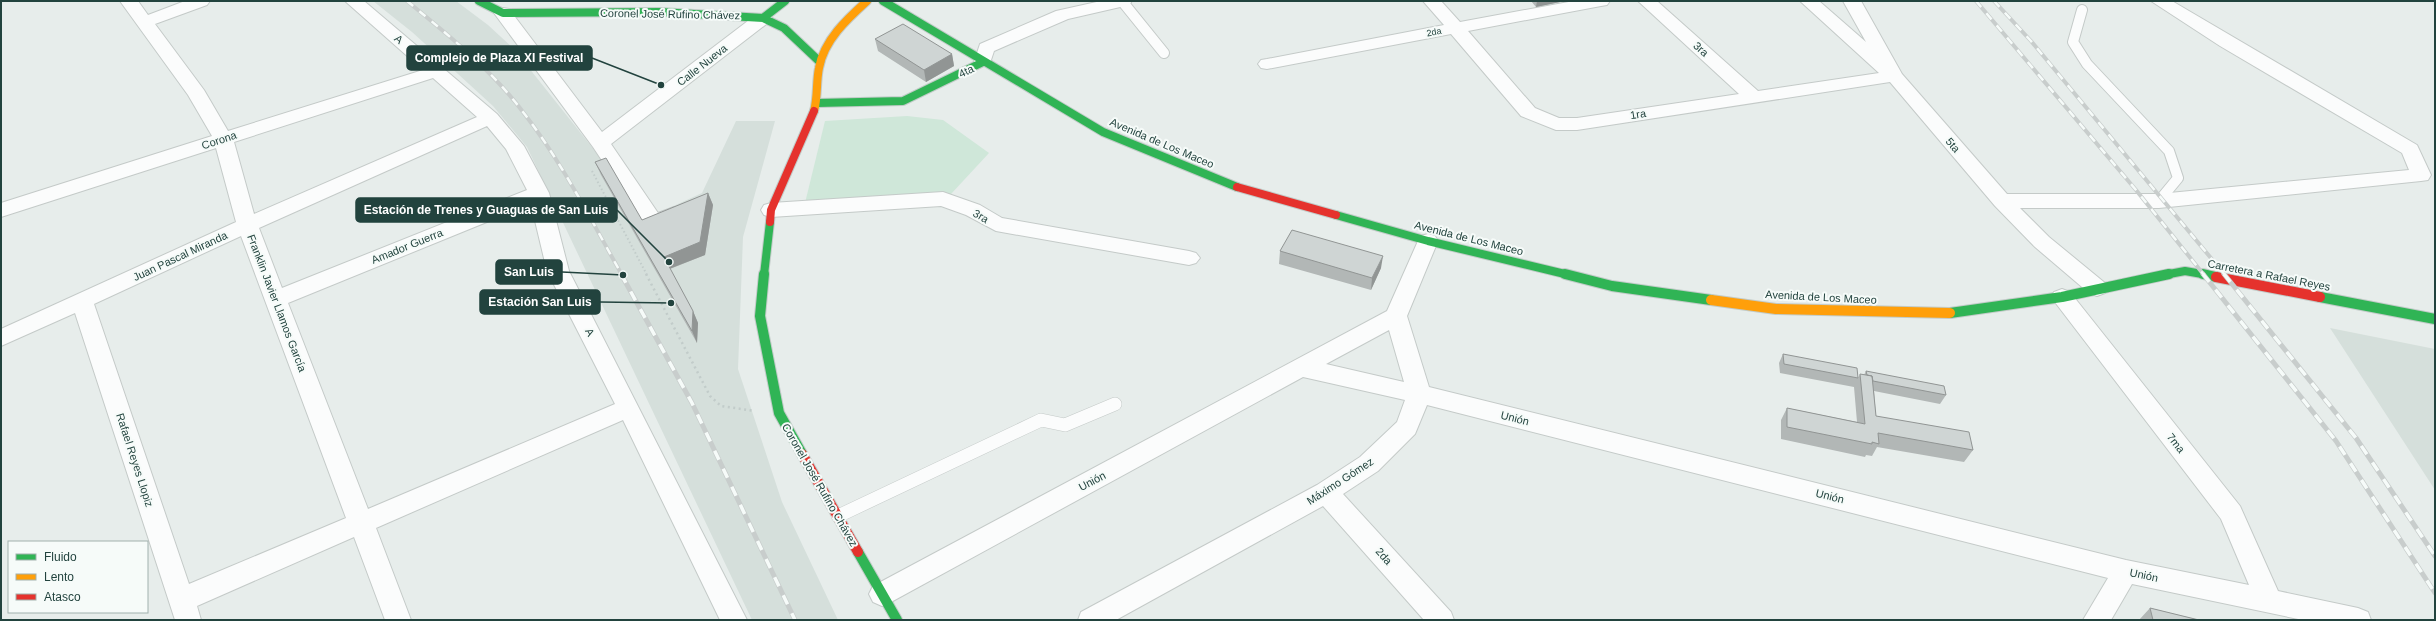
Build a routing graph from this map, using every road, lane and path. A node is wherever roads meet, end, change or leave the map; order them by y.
1 (129, 1) edge
2 (201, 1) edge
3 (354, 1) edge
4 (479, 1) edge
5 (784, 1) edge
6 (867, 1) edge
7 (883, 1) edge
8 (1122, 1) edge
9 (1432, 1) edge
10 (1601, 1) edge
11 (1647, 1) edge
12 (1809, 1) edge
13 (1852, 1) edge
14 (2160, 1) edge
15 (747, 7) dead end
16 (2082, 10) dead end
17 (503, 13) junction
18 (707, 13) junction
19 (763, 18) junction
20 (145, 22) junction
21 (1455, 28) junction
22 (1164, 54) dead end
23 (820, 62) junction
24 (983, 62) junction
25 (1267, 64) dead end
26 (437, 71) junction
27 (1894, 76) junction
28 (1754, 97) junction
29 (818, 103) junction
30 (490, 118) junction
31 (223, 138) junction
32 (600, 143) junction
33 (592, 171) dead end
34 (539, 193) junction
35 (2002, 201) junction
36 (2159, 202) junction
37 (690, 207) edge
38 (1, 210) edge
39 (771, 210) junction
40 (247, 225) junction
41 (1428, 241) junction
42 (1189, 258) dead end
43 (2098, 288) junction
44 (2062, 297) junction
45 (275, 299) junction
46 (82, 301) junction
47 (1396, 316) junction
48 (2435, 319) edge
49 (1, 338) edge
50 (1303, 368) junction
51 (1418, 394) junction
52 (1115, 404) dead end
53 (629, 408) junction
54 (779, 413) junction
55 (1326, 492) junction
56 (838, 516) junction
57 (361, 523) junction
58 (2126, 571) junction
59 (882, 594) junction
60 (2269, 602) junction
61 (184, 610) edge
62 (398, 620) edge
63 (734, 620) edge
64 (897, 620) edge
65 (1092, 620) edge
66 (1441, 620) edge
67 (2096, 620) edge
68 (2358, 620) edge

1 - 20 street, Franklin Javier Llamos García
2 - 20 street
3 - 26 street, A
4 - 17 street, Coronel José Rufino Chávez
5 - 19 street, Calle Nueva
6 - 23 street
7 - 24 street, Avenida de Los Maceo
8 - 22 lane
8 - 24 street, 4ta
9 - 21 street, 1ra
10 - 21 street, 2da
11 - 28 street, 3ra
12 - 27 street, 5ta
13 - 27 street
14 - 36 street
15 - 18 street
16 - 36 lane
17 - 18 street, Coronel José Rufino Chávez
17 - 32 street, Coronel José Rufino Chávez
18 - 19 street, Coronel José Rufino Chávez
19 - 23 street, Coronel José Rufino Chávez
19 - 32 street, Calle Nueva
20 - 31 street, Franklin Javier Llamos García
21 - 25 street, 2da
21 - 28 street, 1ra
23 - 29 street, Coronel José Rufino Chávez
24 - 29 street, 4ta
24 - 41 street, Avenida de Los Maceo
26 - 30 street, A
26 - 31 street, Corona
27 - 28 street, 1ra
27 - 35 street, 5ta
29 - 39 street, Coronel José Rufino Chávez
30 - 34 street, A
30 - 40 street, Juan Pascal Miranda
31 - 38 street, Corona
31 - 40 street, Franklin Javier Llamos García
32 - 37 street, Coronel José Rufino Chávez
33 - 54 path
34 - 45 street, Amador Guerra
34 - 53 street, A
35 - 36 street
35 - 43 street, 5ta
39 - 42 street, 3ra
39 - 54 street, Coronel José Rufino Chávez
40 - 45 street, Franklin Javier Llamos García
40 - 46 street, Juan Pascal Miranda
41 - 44 street, Avenida de Los Maceo
41 - 47 street
43 - 44 street, Avenida de Los Maceo
43 - 48 street, Carretera a Rafael Reyes
44 - 60 street, 7ma
45 - 57 street, Franklin Javier Llamos García
46 - 49 street, Juan Pascal Miranda
46 - 61 street, Rafael Reyes Llopiz
47 - 50 street, Unión
47 - 51 street
50 - 51 street, Unión
50 - 59 street, Unión
51 - 55 street, Máximo Gómez
51 - 58 street, Unión
52 - 56 lane
53 - 57 street
53 - 63 street, A
54 - 56 street, Coronel José Rufino Chávez
55 - 65 street, Máximo Gómez
55 - 66 street, 2da
56 - 59 street, Coronel José Rufino Chávez
57 - 61 street
57 - 62 street, Franklin Javier Llamos García
58 - 60 street, Unión
58 - 67 street
59 - 64 street, Coronel José Rufino Chávez
60 - 68 street, Unión

